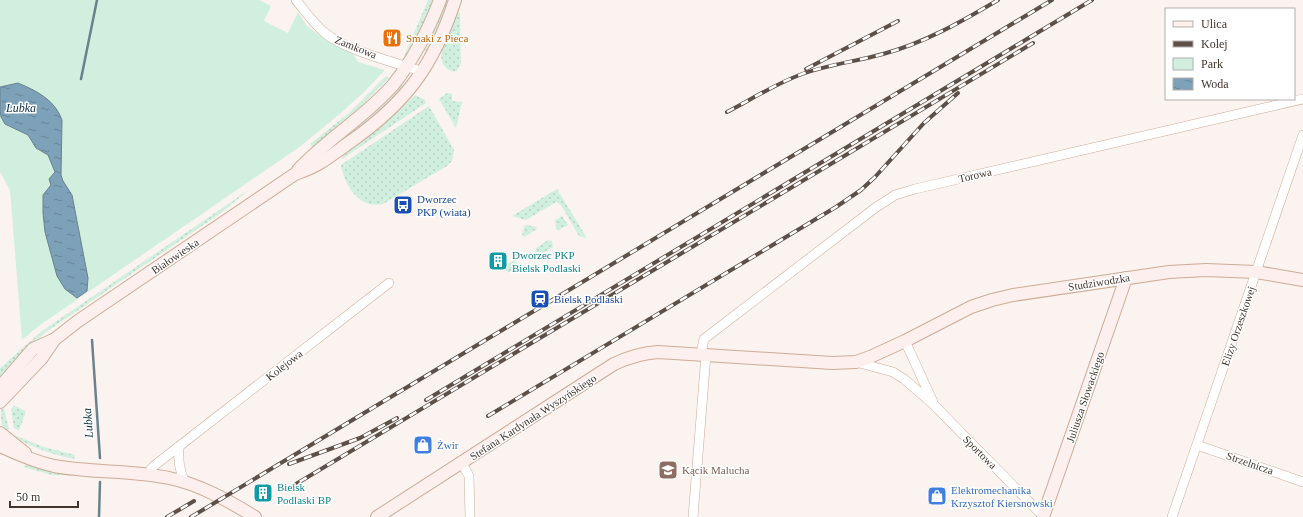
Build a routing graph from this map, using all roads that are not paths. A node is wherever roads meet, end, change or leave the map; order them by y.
1 (296, 0) edge
2 (440, 0) edge
3 (455, 0) edge
4 (407, 66) junction
5 (423, 72) junction
6 (1303, 99) edge
7 (1303, 135) edge
8 (295, 174) junction
9 (1256, 272) junction
10 (1126, 278) junction
11 (1303, 280) edge
12 (389, 283) dead end
13 (55, 339) junction
14 (905, 342) junction
15 (703, 354) junction
16 (856, 362) junction
17 (0, 387) edge
18 (0, 402) edge
19 (934, 405) junction
20 (0, 433) edge
21 (1197, 445) junction
22 (0, 446) edge
23 (179, 447) junction
24 (32, 458) junction
25 (462, 463) junction
26 (149, 475) junction
27 (185, 482) junction
28 (1303, 482) edge
29 (255, 517) edge
30 (377, 517) edge
31 (470, 517) edge
32 (693, 517) edge
33 (1043, 517) edge
34 (1172, 517) edge

1 - 4 street, Zamkowa
2 - 4 main road, Białowieska
3 - 5 main road, Białowieska
4 - 5 street, Zamkowa
4 - 8 main road, Białowieska
5 - 8 main road, Białowieska
6 - 15 street, Torowa
7 - 9 street, Elizy Orzeszkowej
8 - 13 main road, Białowieska
9 - 10 main road, Studziwodzka
9 - 11 main road, Studziwodzka
9 - 21 street, Elizy Orzeszkowej
10 - 14 main road, Studziwodzka
10 - 33 main road, Juliusza Słowackiego
12 - 23 street, Kolejowa
13 - 17 main road, Białowieska
13 - 18 main road, Białowieska
14 - 16 main road, Sportowa
14 - 19 street, Sportowa
15 - 16 main road, Sportowa
15 - 25 main road, Stefana Kardynała Wyszyńskiego
15 - 32 street, Torowa
16 - 19 street, Sportowa
19 - 33 street, Sportowa
20 - 24 main road
21 - 28 street, Strzelnicza
21 - 34 street, Elizy Orzeszkowej
22 - 24 main road
23 - 26 street, Kolejowa
23 - 27 street
24 - 26 main road
25 - 30 main road, Stefana Kardynała Wyszyńskiego
25 - 31 street
26 - 27 main road
27 - 29 main road

